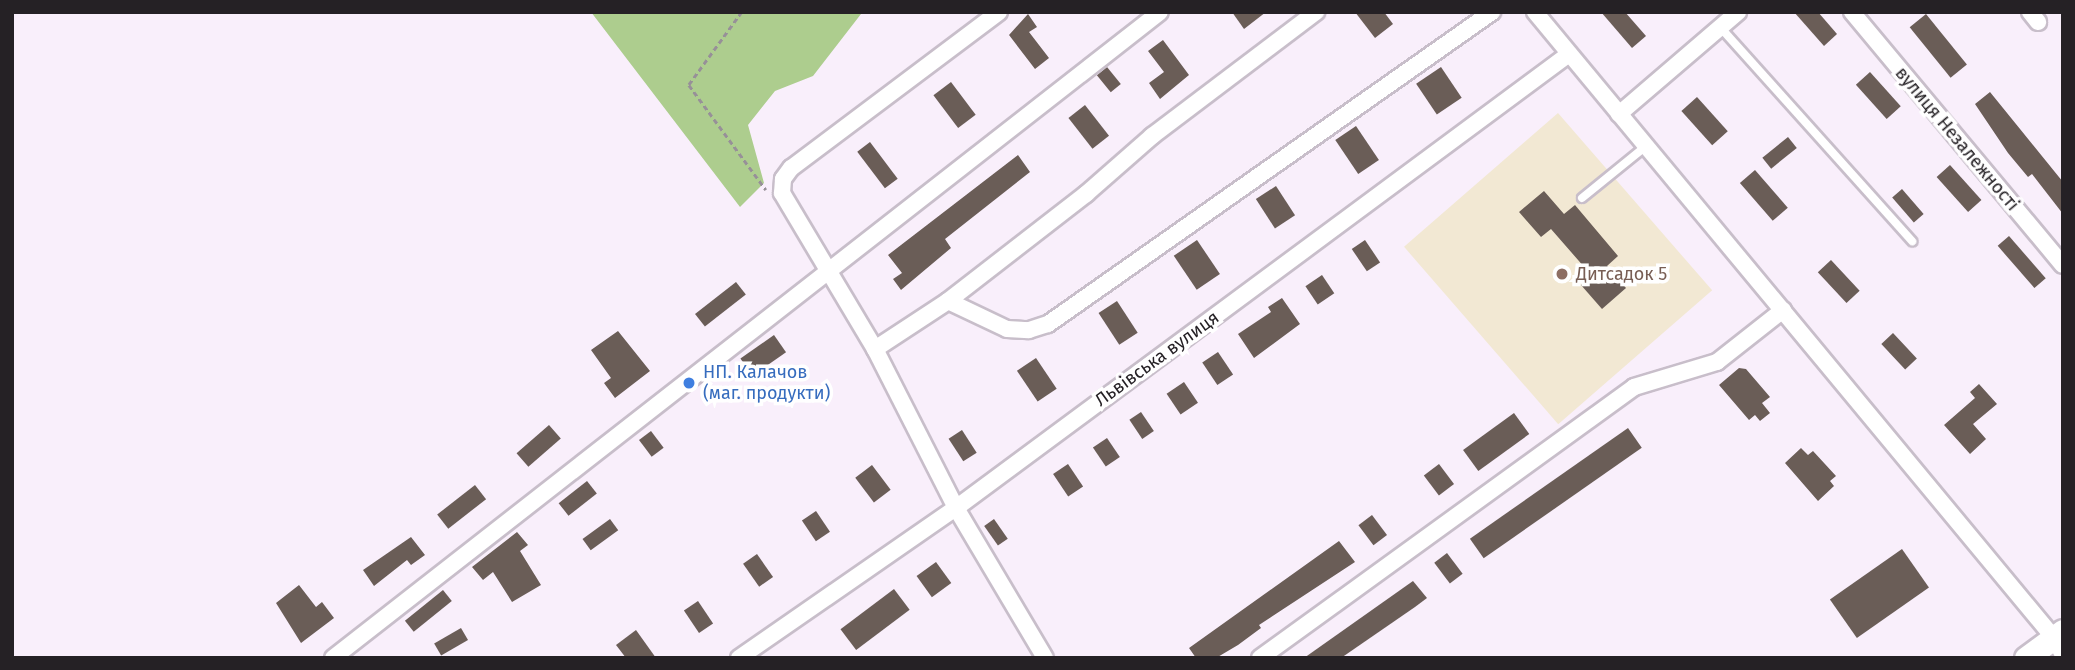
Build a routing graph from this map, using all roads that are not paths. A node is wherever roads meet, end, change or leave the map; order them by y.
1 (999, 12) edge
2 (1160, 12) edge
3 (1316, 12) edge
4 (1492, 12) edge
5 (1535, 12) edge
6 (1738, 12) edge
7 (1852, 12) edge
8 (1720, 27) junction
9 (1569, 54) junction
10 (1619, 114) junction
11 (1646, 146) junction
12 (1582, 198) dead end
13 (1912, 241) dead end
14 (2063, 265) edge
15 (826, 271) junction
16 (948, 301) junction
17 (1783, 310) junction
18 (875, 349) junction
19 (956, 508) junction
20 (2060, 641) edge
21 (333, 658) edge
22 (739, 658) edge
23 (1045, 658) edge
24 (1260, 658) edge
25 (2026, 658) edge

1 - 15 street
2 - 15 street
3 - 16 street
4 - 16 street
5 - 9 street
6 - 8 street
7 - 14 street, вулиця Незалежності
8 - 10 street
8 - 13 lane
9 - 10 street
9 - 19 street, Львівська вулиця
10 - 11 street
11 - 12 lane
11 - 17 street
15 - 18 street
15 - 21 street
16 - 18 street
17 - 20 street
17 - 24 street
18 - 19 street
19 - 22 street, Львівська вулиця
19 - 23 street
20 - 25 street

